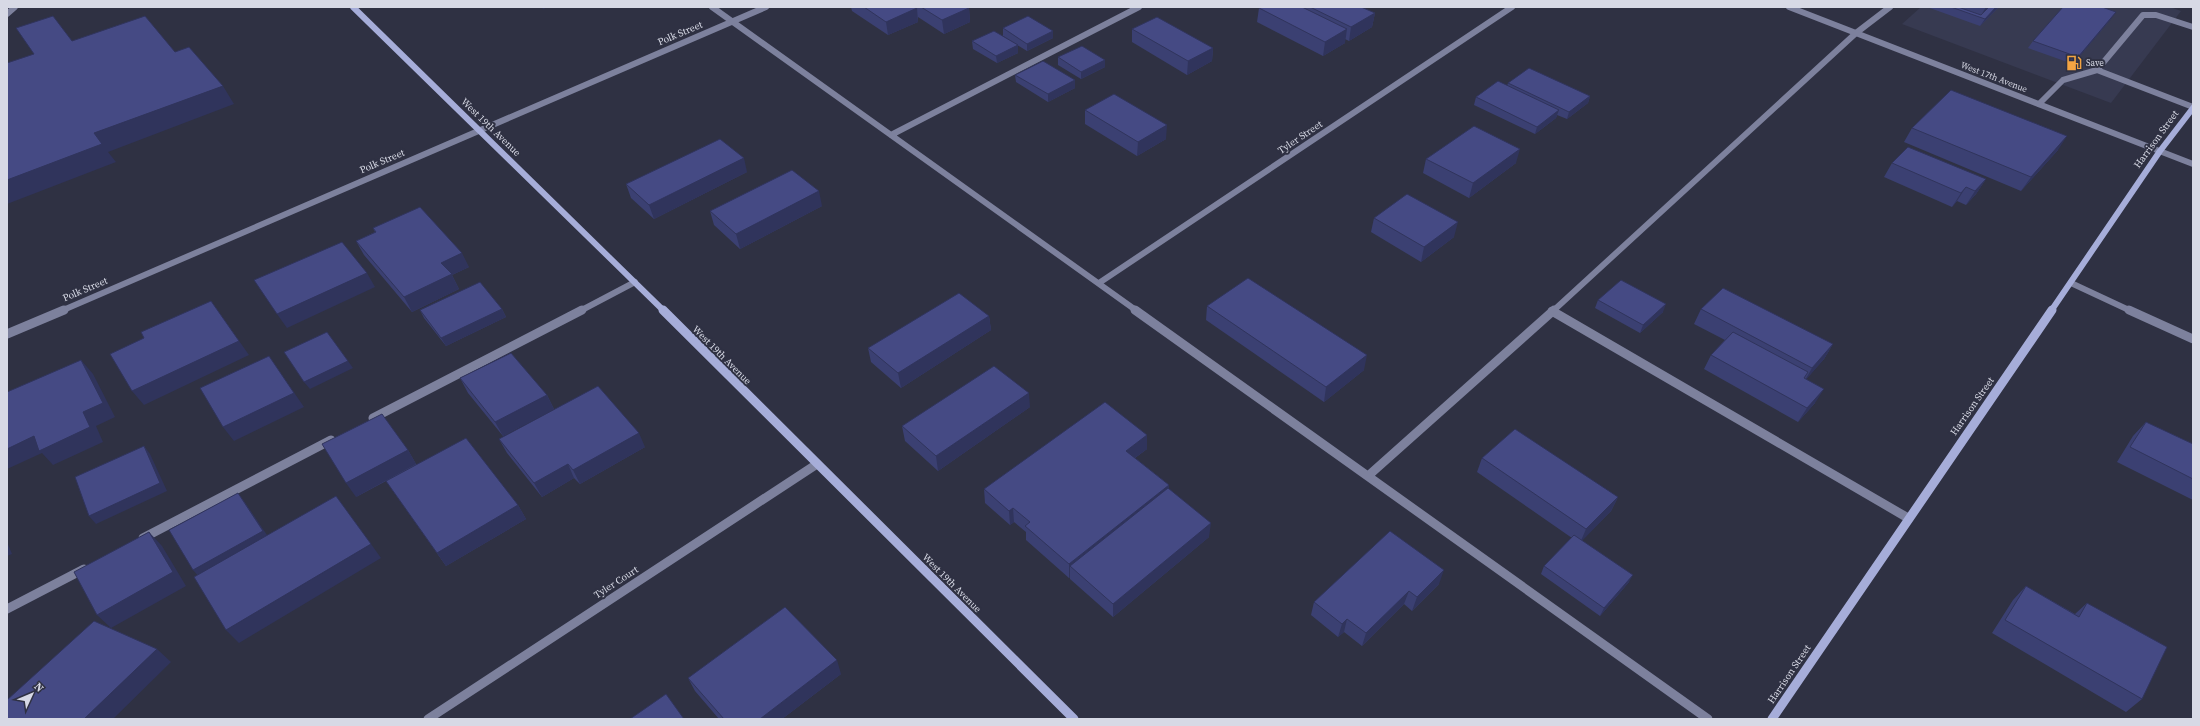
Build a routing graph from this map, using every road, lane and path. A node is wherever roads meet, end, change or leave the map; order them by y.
1 (15, 7) edge
2 (353, 7) edge
3 (712, 7) edge
4 (766, 7) edge
5 (1140, 7) edge
6 (1512, 7) edge
7 (1788, 7) edge
8 (1890, 7) edge
9 (7, 14) edge
10 (733, 21) junction
11 (2193, 27) edge
12 (1856, 33) junction
13 (2097, 70) junction
14 (2039, 104) junction
15 (2193, 107) edge
16 (479, 130) junction
17 (891, 135) junction
18 (2160, 151) junction
19 (2193, 164) edge
20 (635, 282) junction
21 (1099, 283) junction
22 (2071, 283) junction
23 (1552, 311) junction
24 (7, 334) edge
25 (2193, 339) edge
26 (368, 421) edge
27 (340, 436) edge
28 (817, 464) junction
29 (1368, 476) junction
30 (1908, 518) junction
31 (134, 542) edge
32 (92, 565) edge
33 (7, 609) edge
34 (428, 719) edge
35 (1074, 719) edge
36 (1708, 719) edge
37 (1772, 719) edge

1 - 9 street
2 - 16 street, West 19th Avenue
3 - 10 street
4 - 10 street, Polk Street
5 - 17 street
6 - 21 street, Tyler Street
7 - 12 street, West 17th Avenue
8 - 12 street
10 - 16 street, Polk Street
10 - 17 street
11 - 13 street
12 - 14 street, West 17th Avenue
12 - 23 street
13 - 14 street
13 - 15 street
14 - 18 street, West 17th Avenue
15 - 18 street, Harrison Street
16 - 20 street, West 19th Avenue
16 - 24 street, Polk Street
17 - 21 street
18 - 19 street, West 17th Avenue
18 - 22 street, Harrison Street
20 - 26 street
20 - 28 street, West 19th Avenue
21 - 29 street
22 - 25 street
22 - 30 street, Harrison Street
23 - 29 street
23 - 30 street
27 - 31 street
28 - 34 street, Tyler Court
28 - 35 street, West 19th Avenue
29 - 36 street
30 - 37 street, Harrison Street
32 - 33 street

